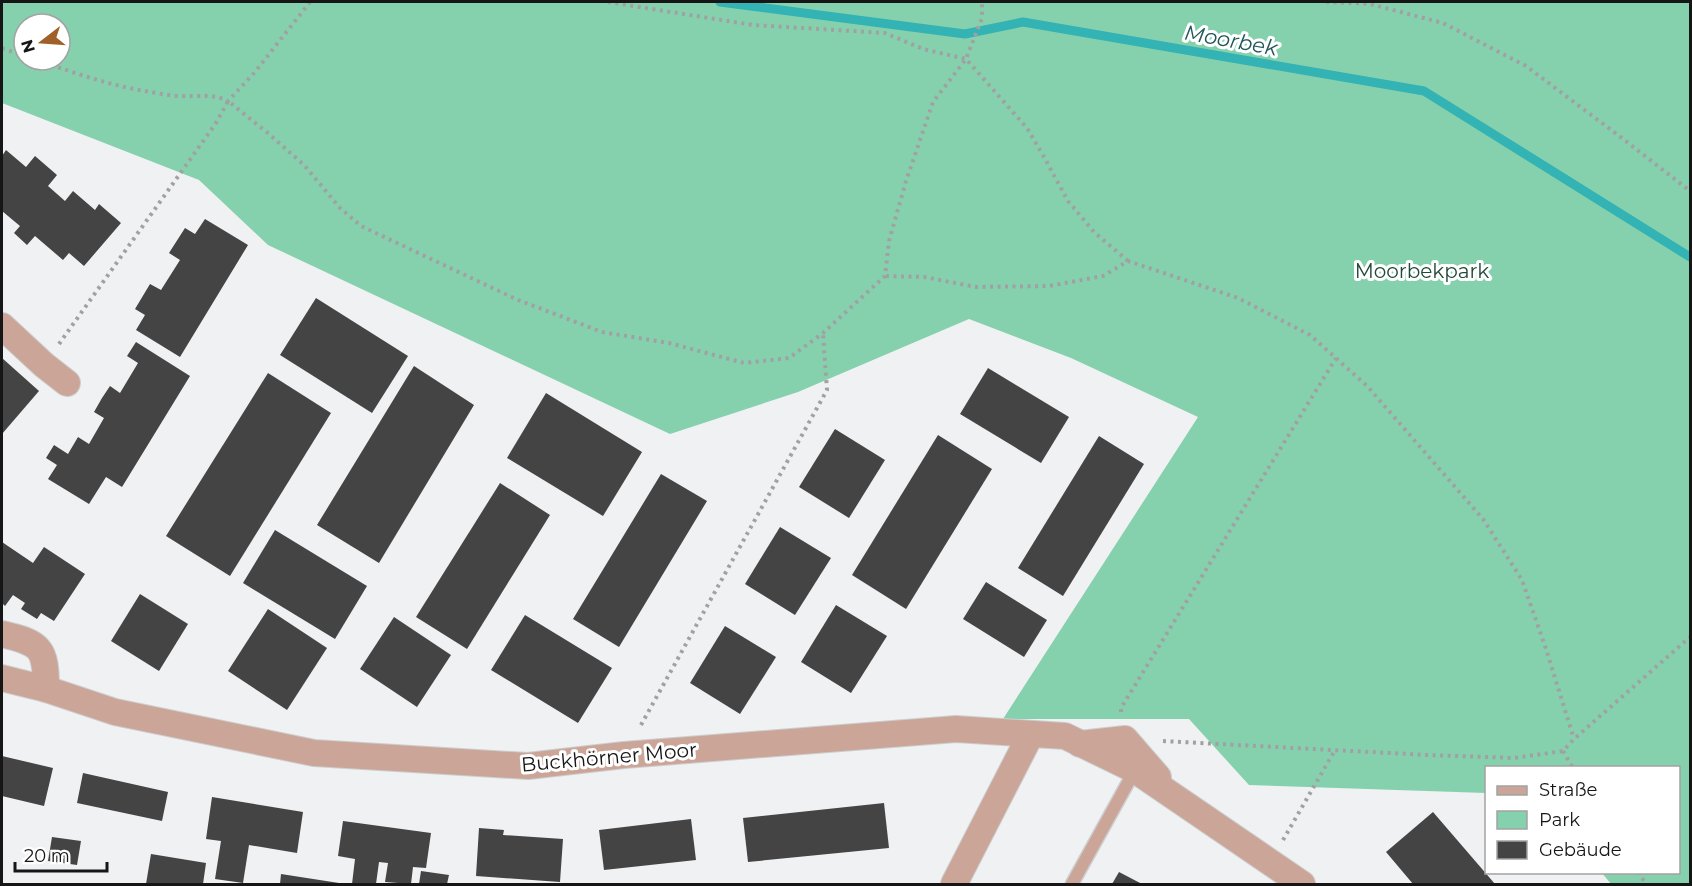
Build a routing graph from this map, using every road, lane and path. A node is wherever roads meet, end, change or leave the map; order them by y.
1 (310, 2) edge
2 (608, 2) edge
3 (982, 2) edge
4 (1326, 2) edge
5 (966, 59) junction
6 (72, 72) edge
7 (228, 101) junction
8 (1690, 191) edge
9 (1128, 261) junction
10 (885, 276) junction
11 (2, 326) edge
12 (823, 333) junction
13 (1336, 358) junction
14 (44, 365) junction
15 (67, 383) dead end
16 (2, 634) edge
17 (1690, 637) edge
18 (2, 678) edge
19 (46, 689) junction
20 (1031, 734) junction
21 (1125, 739) junction
22 (1575, 739) junction
23 (1080, 744) junction
24 (1335, 750) junction
25 (1563, 752) junction
26 (624, 755) junction
27 (1572, 766) edge
28 (1135, 770) junction
29 (1176, 798) junction
30 (1269, 862) junction
31 (954, 885) edge
32 (1072, 885) edge
33 (1302, 885) edge

1 - 7 path
2 - 5 path
3 - 5 path
4 - 8 path
5 - 9 path
5 - 10 path
6 - 7 path
7 - 12 path
7 - 14 path
9 - 10 path
9 - 13 path
10 - 12 path
11 - 14 street
12 - 26 path
13 - 21 path
13 - 22 path
14 - 15 street
16 - 19 street
17 - 22 path
18 - 19 street, Buckhörner Moor
19 - 26 street, Buckhörner Moor
20 - 23 street, Buckhörner Moor
20 - 26 street, Buckhörner Moor
20 - 31 street
21 - 23 street
21 - 24 path
21 - 29 street
22 - 25 path
23 - 28 street, Buckhörner Moor
24 - 25 path
24 - 30 path
25 - 27 path
28 - 29 street, Buckhörner Moor
28 - 32 lane
29 - 30 street, Buckhörner Moor
30 - 33 street, Buckhörner Moor

